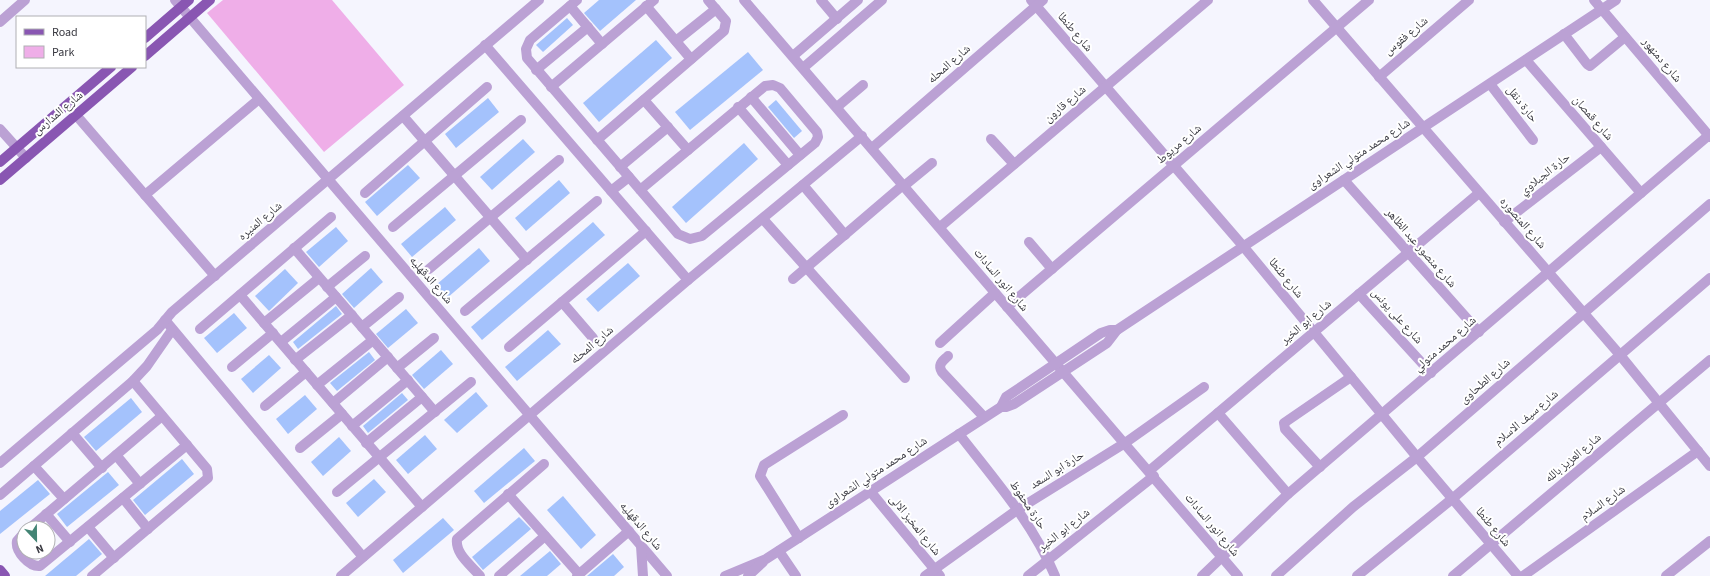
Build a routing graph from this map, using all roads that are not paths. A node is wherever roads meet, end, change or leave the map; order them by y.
1 (25, 0) edge
2 (210, 0) edge
3 (539, 0) edge
4 (708, 0) edge
5 (744, 0) edge
6 (821, 0) edge
7 (858, 0) edge
8 (882, 0) edge
9 (1208, 0) edge
10 (1314, 0) edge
11 (1369, 0) edge
12 (1469, 0) edge
13 (1594, 0) edge
14 (1616, 0) edge
15 (182, 2) edge
16 (1037, 2) edge
17 (573, 3) edge
18 (650, 3) edge
19 (716, 9) junction
20 (1602, 10) junction
21 (190, 17) junction
22 (837, 19) junction
23 (0, 22) edge
24 (588, 27) junction
25 (1337, 27) junction
26 (1564, 34) junction
27 (146, 37) edge
28 (1625, 37) junction
29 (676, 41) junction
30 (602, 44) junction
31 (485, 46) junction
32 (146, 55) edge
33 (793, 56) junction
34 (691, 59) junction
35 (1526, 60) junction
36 (110, 68) edge
37 (131, 68) edge
38 (803, 68) junction
39 (536, 70) junction
40 (1379, 76) junction
41 (1490, 84) junction
42 (863, 85) dead end
43 (486, 87) dead end
44 (551, 87) junction
45 (1105, 87) junction
46 (751, 97) junction
47 (259, 98) junction
48 (644, 100) junction
49 (738, 107) junction
50 (837, 107) junction
51 (76, 115) junction
52 (403, 116) junction
53 (521, 120) dead end
54 (668, 127) junction
55 (1423, 128) junction
56 (0, 129) edge
57 (862, 136) junction
58 (1709, 136) edge
59 (991, 139) dead end
60 (597, 140) junction
61 (1533, 140) dead end
62 (424, 141) junction
63 (1601, 147) junction
64 (17, 148) junction
65 (872, 148) junction
66 (688, 150) junction
67 (800, 155) junction
68 (26, 158) junction
69 (558, 160) dead end
70 (0, 162) edge
71 (932, 162) dead end
72 (1014, 164) junction
73 (788, 165) junction
74 (1173, 166) junction
75 (620, 167) junction
76 (454, 176) junction
77 (629, 177) junction
78 (0, 180) edge
79 (328, 180) junction
80 (1344, 180) junction
81 (904, 185) junction
82 (803, 186) junction
83 (640, 190) junction
84 (611, 191) junction
85 (365, 193) dead end
86 (1479, 193) junction
87 (1641, 193) junction
88 (145, 195) junction
89 (597, 201) dead end
90 (1710, 204) edge
91 (331, 216) dead end
92 (490, 217) junction
93 (763, 219) junction
94 (1504, 222) junction
95 (393, 227) dead end
96 (940, 227) junction
97 (646, 231) junction
98 (845, 235) junction
99 (1029, 242) dead end
100 (1243, 246) junction
101 (294, 248) junction
102 (1408, 253) junction
103 (365, 256) dead end
104 (527, 260) junction
105 (429, 268) dead end
106 (806, 268) junction
107 (1052, 269) junction
108 (1548, 272) junction
109 (215, 276) junction
110 (319, 278) junction
111 (1710, 278) edge
112 (688, 280) junction
113 (793, 280) dead end
114 (327, 287) junction
115 (995, 293) junction
116 (1359, 294) junction
117 (240, 295) junction
118 (336, 297) junction
119 (399, 297) dead end
120 (562, 302) junction
121 (1007, 307) junction
122 (465, 312) dead end
123 (1584, 313) junction
124 (352, 315) junction
125 (165, 320) junction
126 (264, 323) junction
127 (362, 327) junction
128 (200, 329) dead end
129 (172, 330) junction
130 (1117, 330) junction
131 (1478, 332) junction
132 (273, 333) junction
133 (1314, 333) junction
134 (434, 338) dead end
135 (593, 338) dead end
136 (373, 340) junction
137 (281, 342) junction
138 (940, 343) dead end
139 (509, 347) dead end
140 (1620, 355) junction
141 (948, 356) dead end
142 (388, 357) junction
143 (295, 360) junction
144 (1710, 360) edge
145 (1056, 363) junction
146 (232, 367) dead end
147 (397, 368) junction
148 (306, 372) junction
149 (1063, 372) junction
150 (1431, 374) junction
151 (1351, 377) junction
152 (905, 378) dead end
153 (408, 380) junction
154 (133, 381) junction
155 (471, 382) dead end
156 (317, 385) junction
157 (1204, 386) dead end
158 (422, 397) junction
159 (333, 403) junction
160 (1659, 403) junction
161 (265, 406) dead end
162 (1001, 407) junction
163 (435, 412) junction
164 (1218, 413) junction
165 (342, 414) junction
166 (843, 415) dead end
167 (1382, 415) junction
168 (162, 416) junction
169 (530, 416) junction
170 (984, 417) junction
171 (352, 426) junction
172 (72, 433) junction
173 (959, 434) junction
174 (366, 443) junction
175 (1125, 443) junction
176 (187, 445) junction
177 (300, 448) dead end
178 (1698, 451) junction
179 (116, 455) junction
180 (379, 458) junction
181 (1417, 458) junction
182 (0, 463) edge
183 (544, 464) dead end
184 (34, 466) junction
185 (1710, 466) edge
186 (1320, 467) junction
187 (102, 468) junction
188 (1152, 474) junction
189 (140, 484) junction
190 (337, 492) dead end
191 (870, 492) junction
192 (508, 494) junction
193 (1288, 494) junction
194 (0, 495) edge
195 (123, 498) junction
196 (64, 499) junction
197 (1452, 499) junction
198 (422, 507) junction
199 (1017, 510) junction
200 (46, 514) junction
201 (39, 520) edge
202 (88, 527) junction
203 (148, 529) junction
204 (629, 531) junction
205 (545, 536) junction
206 (799, 538) junction
207 (1710, 541) edge
208 (70, 542) junction
209 (1491, 545) junction
210 (641, 546) junction
211 (779, 551) junction
212 (56, 553) edge
213 (1221, 556) junction
214 (362, 557) junction
215 (114, 558) junction
216 (1048, 559) junction
217 (28, 560) edge
218 (48, 560) edge
219 (766, 560) junction
220 (0, 570) edge
221 (759, 573) edge
222 (937, 573) edge
223 (345, 575) edge
224 (578, 575) edge
225 (5, 576) edge
226 (92, 576) edge
227 (480, 576) edge
228 (499, 576) edge
229 (643, 576) edge
230 (667, 576) edge
231 (725, 576) edge
232 (748, 576) edge
233 (796, 576) edge
234 (925, 576) edge
235 (1028, 576) edge
236 (1055, 576) edge
237 (1202, 576) edge
238 (1238, 576) edge
239 (1276, 576) edge
240 (1357, 576) edge
241 (1453, 576) edge
242 (1518, 576) edge
243 (1523, 576) edge
244 (1666, 576) edge

1 - 23 street
2 - 21 main road
3 - 31 street, شارع المنيره
4 - 19 street
5 - 33 street, شارع انور السادات
6 - 22 street
7 - 22 street
8 - 38 street
9 - 45 street, شارع قارون
10 - 25 street, شارع المنصوره
11 - 25 street, شارع مريوط
12 - 40 street, شارع فقوس
13 - 20 street, شارع دمنهور
14 - 20 street, شارع محمد متولي الشعراوى
15 - 21 street, شارع الدقهليه
15 - 27 main road
16 - 45 street, شارع طنطا
16 - 65 street, شارع المحله
17 - 24 street
17 - 39 street
18 - 29 street
18 - 30 street
19 - 29 street
19 - 34 street
20 - 26 street, شارع محمد متولي الشعراوى
20 - 28 street, شارع دمنهور
21 - 32 main road
21 - 47 street, شارع الدقهليه
22 - 33 street
24 - 30 street
24 - 39 street
25 - 40 street, شارع المنصوره
25 - 74 street, شارع مريوط
26 - 28 street
26 - 35 street, شارع محمد متولي الشعراوى
28 - 58 street, شارع دمنهور
29 - 34 street
30 - 44 street
31 - 52 street, شارع المنيره
31 - 84 street
33 - 38 street, شارع انور السادات
34 - 48 street
35 - 41 street, شارع محمد متولي الشعراوى
35 - 63 street, شارع قمصان
36 - 64 main road, شارع المدارس
37 - 51 main road, شارع المدارس
38 - 50 street, شارع انور السادات
39 - 44 street
40 - 55 street, شارع المنصوره
41 - 55 street, شارع محمد متولي الشعراوى
41 - 61 street, حارة دنقل
42 - 50 street
43 - 62 street
44 - 60 street
45 - 72 street, شارع قارون
45 - 74 street, شارع طنطا
46 - 49 street
46 - 67 street
46 - 67 street
47 - 79 street, شارع الدقهليه
47 - 88 street
48 - 54 street
48 - 60 street
49 - 66 street
49 - 73 street
50 - 57 street, شارع انور السادات
51 - 68 main road, شارع المدارس
51 - 88 street
52 - 62 street
52 - 79 street, شارع المنيره
53 - 76 street
54 - 66 street
54 - 75 street
55 - 80 street, شارع محمد متولي الشعراوى
55 - 86 street, شارع المنصوره
56 - 64 street
57 - 65 street, شارع انور السادات
57 - 82 street, شارع المحله
58 - 87 street, شارع محمد متولي
59 - 72 street
60 - 75 street
62 - 76 street
62 - 85 street
63 - 87 street, شارع قمصان
63 - 94 street, حارة الجبلاوي
64 - 68 street
64 - 70 main road, شارع المدارس
65 - 81 street, شارع انور السادات
66 - 83 street
67 - 73 street
68 - 78 main road, شارع المدارس
69 - 92 street
71 - 81 street
72 - 96 street, شارع قارون
73 - 83 street
74 - 100 street, شارع طنطا
74 - 107 street, شارع مريوط
75 - 77 street
76 - 92 street
76 - 95 street
77 - 83 street
77 - 84 street
79 - 109 street, شارع المنيره
79 - 169 street, شارع الدقهليه
80 - 100 street, شارع محمد متولي الشعراوى
80 - 102 street, شارع منصور عبد الظاهر
81 - 96 street, شارع انور السادات
81 - 98 street
82 - 93 street, شارع المحله
82 - 98 street
84 - 97 street
86 - 94 street, شارع المنصوره
86 - 102 street, شارع ابو الخير
87 - 108 street, شارع محمد متولي
88 - 109 street
89 - 104 street
90 - 123 street, شارع الطحاوى
91 - 101 street
92 - 104 street
92 - 105 street
93 - 106 street
93 - 112 street, شارع المحله
94 - 108 street, شارع المنصوره
96 - 115 street, شارع انور السادات
97 - 112 street
97 - 120 street
98 - 106 street
99 - 107 street
100 - 130 street, شارع محمد متولي الشعراوى
100 - 133 street, شارع طنطا
101 - 110 street
101 - 117 street
102 - 116 street, شارع ابو الخير
102 - 131 street, شارع منصور عبد الظاهر
103 - 114 street
104 - 122 street
106 - 113 street
106 - 152 street
107 - 121 street, شارع مريوط
108 - 123 street, شارع المنصوره
108 - 131 street, شارع محمد متولي
109 - 125 street, شارع المنيره
110 - 114 street
110 - 126 street
111 - 140 street, شارع سيف الاسلام
112 - 169 street, شارع المحله
114 - 118 street
115 - 121 street, شارع انور السادات
115 - 138 street
116 - 133 street, شارع ابو الخير
116 - 150 street, شارع على يونس
117 - 126 street
117 - 128 street
118 - 124 street
118 - 137 street
119 - 127 street
120 - 135 street
120 - 139 street
121 - 145 street, شارع انور السادات
123 - 140 street, شارع المنصوره
123 - 181 street, شارع الطحاوى
124 - 127 street
124 - 143 street
125 - 129 street
125 - 182 street, شارع المنيره
126 - 132 street
127 - 136 street
129 - 154 street
129 - 214 street
130 - 145 street, شارع محمد متولي الشعراوى
130 - 149 street, شارع محمد متولي الشعراوى
131 - 150 street, شارع محمد متولي
132 - 137 street
132 - 146 street
133 - 151 street, شارع طنطا
133 - 164 street, شارع ابو الخير
134 - 147 street
136 - 142 street
136 - 156 street
137 - 143 street
140 - 160 street, شارع المنصوره
140 - 197 street, شارع سيف الاسلام
141 - 170 street
142 - 147 street
142 - 159 street
143 - 148 street
144 - 160 street, شارع العزيز بالله
145 - 149 street, شارع انور السادات
145 - 162 street, شارع محمد متولي الشعراوى
147 - 153 street
148 - 156 street
148 - 161 street
149 - 162 street, شارع محمد متولي الشعراوى
149 - 175 street, شارع انور السادات
150 - 167 street, شارع محمد متولي
151 - 167 street, شارع طنطا
151 - 186 street
153 - 158 street
153 - 171 street
154 - 168 street
154 - 172 street
155 - 163 street
156 - 159 street
157 - 175 street, حارة ابو السعد
158 - 163 street
158 - 174 street
159 - 165 street
160 - 178 street, شارع المنصوره
160 - 209 street, شارع العزيز بالله
162 - 170 street, شارع محمد متولي الشعراوى
163 - 180 street
164 - 188 street, شارع ابو الخير
164 - 193 street
165 - 171 street
165 - 177 street
166 - 206 street
167 - 181 street, شارع طنطا
167 - 186 street, شارع محمد متولي
168 - 176 street
168 - 179 street
169 - 198 street, شارع المحله
169 - 204 street, شارع الدقهليه
170 - 173 street, شارع محمد متولي الشعراوى
171 - 174 street
172 - 184 street
172 - 187 street
173 - 191 street, شارع محمد متولي الشعراوى
173 - 199 street, حارة محفوظ
174 - 180 street
175 - 188 street, شارع انور السادات
175 - 199 street, حارة ابو السعد
176 - 189 street
176 - 203 street
178 - 185 street, شارع المنصوره
178 - 243 street, شارع السلام
179 - 187 street
179 - 189 street
180 - 190 street
180 - 198 street
181 - 197 street, شارع طنطا
181 - 239 street, شارع الطحاوى
183 - 192 street
184 - 194 street
184 - 196 street
186 - 193 street, شارع محمد متولي
187 - 196 street
188 - 213 street, شارع انور السادات
188 - 216 street, شارع ابو الخير
189 - 195 street
191 - 206 street, شارع محمد متولي الشعراوى
191 - 222 street, شارع المخبز الالى
192 - 205 street
192 - 227 street
193 - 213 street, شارع محمد متولي
195 - 202 street
195 - 203 street
196 - 200 street
197 - 209 street, شارع طنطا
197 - 240 street, شارع سيف الاسلام
198 - 214 street, شارع المحله
199 - 216 street, حارة محفوظ
199 - 222 street, حارة ابو السعد
200 - 201 street
200 - 208 street
202 - 208 street
202 - 215 street
203 - 215 street
204 - 210 street, شارع الدقهليه
204 - 224 street
205 - 224 street
205 - 228 street
206 - 211 street, شارع محمد متولي الشعراوى
207 - 244 street
208 - 212 street
209 - 241 street, شارع العزيز بالله
209 - 242 street, شارع طنطا
210 - 229 street
210 - 230 street, شارع الدقهليه
211 - 219 street, شارع محمد متولي الشعراوى
211 - 233 street
213 - 237 street, شارع محمد متولي
213 - 238 street, شارع انور السادات
214 - 223 street, شارع المحله
215 - 226 street
216 - 235 street, شارع ابو الخير
216 - 236 street, حارة محفوظ
217 - 218 street
219 - 221 street, شارع محمد متولي الشعراوى
219 - 231 street, شارع محمد متولي الشعراوى
220 - 225 main road
221 - 232 street, شارع محمد متولي الشعراوى
222 - 234 street, حارة ابو السعد

